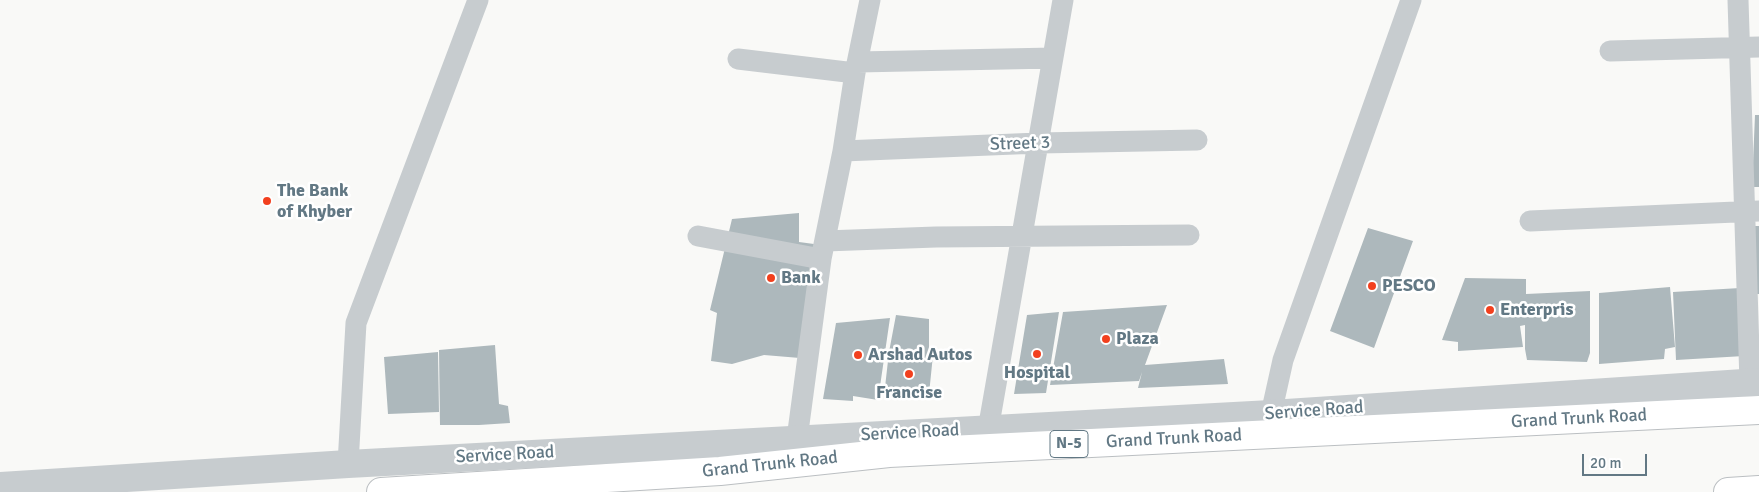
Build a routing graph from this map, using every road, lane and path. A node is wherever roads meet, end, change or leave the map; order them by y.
1 (478, 0) edge
2 (870, 0) edge
3 (1063, 0) edge
4 (1411, 0) edge
5 (1738, 0) edge
6 (1749, 47) edge
7 (1610, 51) dead end
8 (1053, 58) junction
9 (738, 59) dead end
10 (856, 67) junction
11 (1197, 140) dead end
12 (1039, 143) junction
13 (842, 151) junction
14 (1752, 211) edge
15 (1530, 221) dead end
16 (1189, 235) dead end
17 (698, 236) dead end
18 (1023, 236) junction
19 (823, 250) junction
20 (1755, 383) edge
21 (1759, 410) edge
22 (1272, 414) junction
23 (988, 430) junction
24 (797, 439) junction
25 (348, 464) junction
26 (637, 476) junction
27 (715, 481) edge
28 (0, 486) edge
29 (1759, 490) edge
30 (381, 492) edge
31 (660, 492) edge
32 (1728, 492) edge

1 - 25 street
2 - 10 street
3 - 8 street
4 - 22 street
5 - 6 street
6 - 7 street
6 - 14 street
8 - 10 street
8 - 12 street
9 - 10 street
10 - 13 street
11 - 12 street, Street 3
12 - 13 street, Street 3
12 - 18 street
13 - 19 street
14 - 15 street
14 - 20 street
16 - 18 street
17 - 19 street
18 - 19 street
18 - 23 street
19 - 24 street
20 - 22 street, Service Road
21 - 27 highway, Grand Trunk Road / N-5
22 - 23 street, Service Road
23 - 24 street, Service Road
24 - 25 street, Service Road
25 - 28 street, Service Road
26 - 27 highway, Grand Trunk Road / N-5
26 - 30 highway, Grand Trunk Road / N-5
26 - 31 highway
29 - 32 highway

